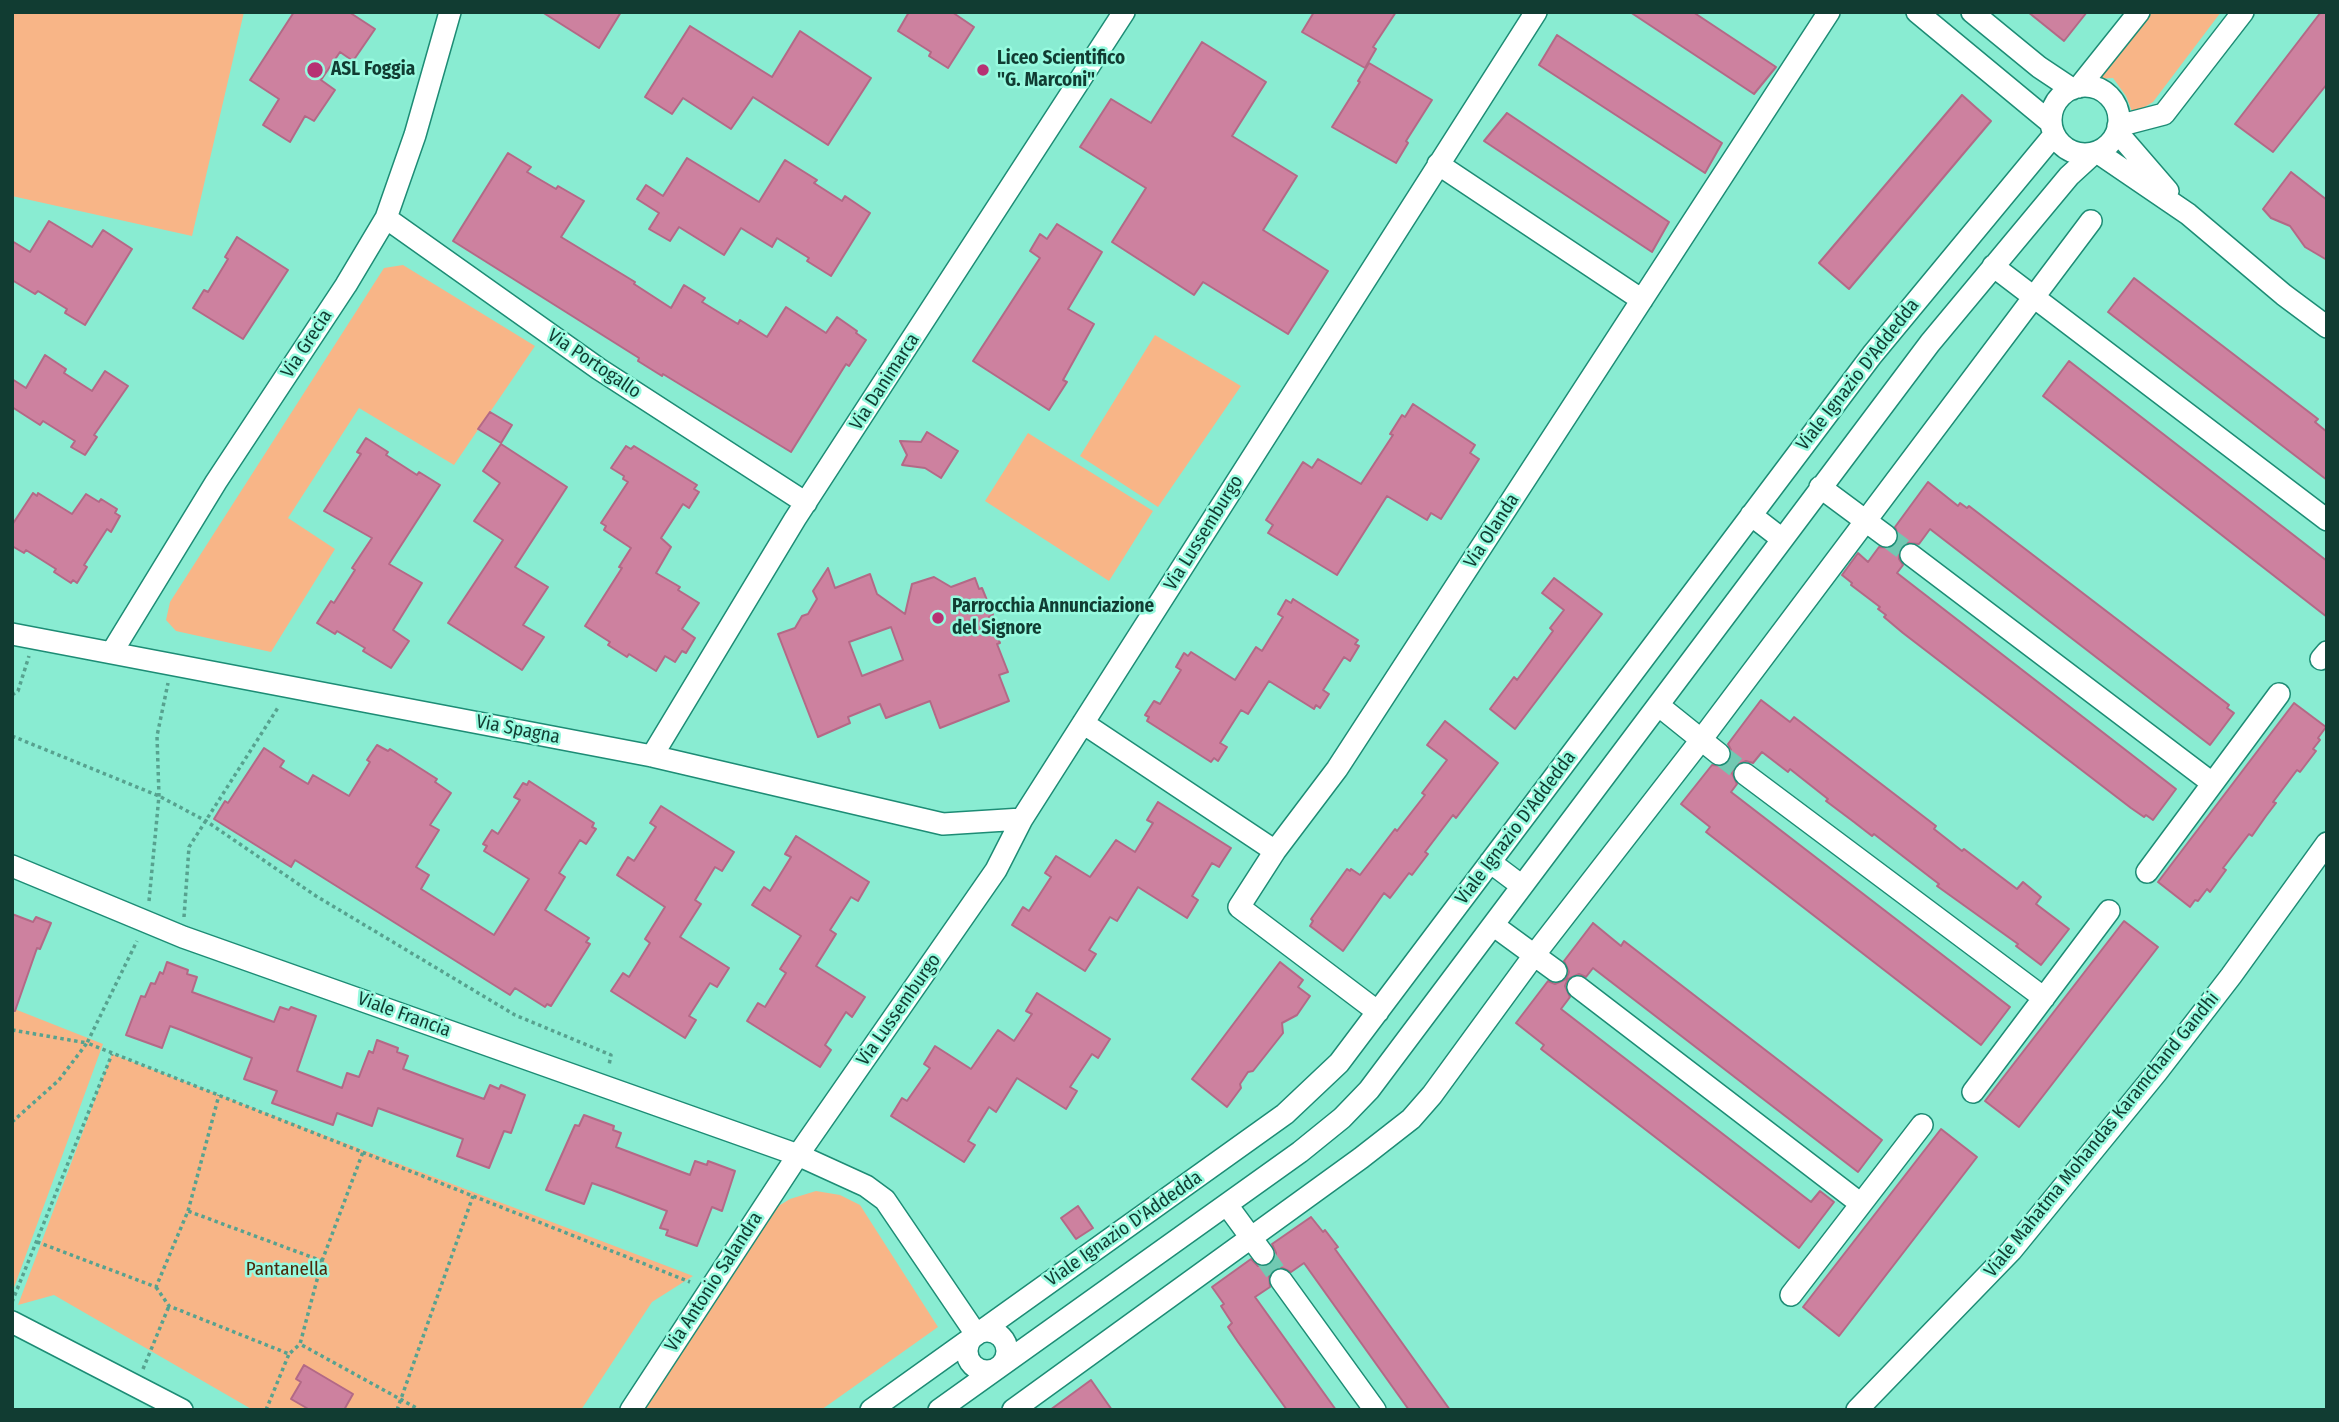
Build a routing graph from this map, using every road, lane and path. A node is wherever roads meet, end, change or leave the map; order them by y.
1 (450, 12) edge
2 (1124, 12) edge
3 (1535, 12) edge
4 (1829, 12) edge
5 (1917, 12) edge
6 (1972, 12) edge
7 (2140, 12) edge
8 (2243, 12) edge
9 (2075, 88) junction
10 (2052, 129) junction
11 (2118, 129) junction
12 (2095, 153) junction
13 (1438, 164) junction
14 (2188, 214) junction
15 (386, 218) junction
16 (2091, 221) dead end
17 (1993, 266) junction
18 (2033, 296) junction
19 (1642, 300) junction
20 (2327, 327) edge
21 (1820, 488) junction
22 (806, 503) junction
23 (1751, 515) junction
24 (1865, 520) junction
25 (2327, 520) edge
26 (1886, 536) tunnel mouth
27 (1782, 538) junction
28 (1911, 555) tunnel mouth
29 (21, 636) edge
30 (112, 652) junction
31 (172, 664) junction
32 (292, 687) junction
33 (2279, 694) dead end
34 (12, 695) edge
35 (1658, 705) junction
36 (1083, 723) junction
37 (12, 736) edge
38 (1700, 740) junction
39 (1719, 754) tunnel mouth
40 (652, 756) junction
41 (1745, 774) tunnel mouth
42 (2212, 783) junction
43 (159, 796) junction
44 (1022, 819) junction
45 (206, 821) junction
46 (2327, 843) edge
47 (1275, 851) junction
48 (1490, 862) junction
49 (12, 866) edge
50 (2147, 872) dead end
51 (1522, 886) junction
52 (2109, 911) dead end
53 (147, 922) junction
54 (1493, 925) junction
55 (183, 937) junction
56 (1535, 954) junction
57 (1556, 971) dead end
58 (1578, 987) dead end
59 (2044, 998) junction
60 (1378, 1012) junction
61 (12, 1030) edge
62 (87, 1043) junction
63 (112, 1054) dead end
64 (606, 1087) junction
65 (1973, 1092) dead end
66 (219, 1095) junction
67 (12, 1122) edge
68 (1922, 1125) dead end
69 (363, 1152) junction
70 (798, 1155) junction
71 (473, 1196) junction
72 (1861, 1204) junction
73 (1227, 1205) junction
74 (188, 1210) junction
75 (37, 1242) junction
76 (1257, 1246) junction
77 (322, 1261) junction
78 (1281, 1280) tunnel mouth
79 (156, 1287) junction
80 (710, 1290) junction
81 (1791, 1295) dead end
82 (12, 1303) edge
83 (169, 1306) junction
84 (12, 1322) edge
85 (976, 1334) junction
86 (300, 1343) junction
87 (289, 1354) junction
88 (1000, 1367) junction
89 (136, 1386) junction
90 (402, 1400) junction
91 (182, 1410) edge
92 (266, 1410) edge
93 (397, 1410) edge
94 (420, 1410) edge
95 (631, 1410) edge
96 (871, 1410) edge
97 (939, 1410) edge
98 (1013, 1410) edge
99 (1376, 1410) edge
100 (1857, 1410) edge

1 - 15 street, Via Grecia
2 - 22 street, Via Danimarca
3 - 13 street, Via Lussemburgo
4 - 19 street, Via Olanda
5 - 10 street
6 - 9 street
7 - 9 street
8 - 11 street
9 - 10 street
9 - 11 street
10 - 12 street
10 - 23 street, Viale Ignazio D'Addedda
11 - 12 street
11 - 14 street
12 - 14 street
12 - 17 street, Viale Ignazio D'Addedda
13 - 19 street
13 - 36 street, Via Lussemburgo
14 - 20 street
15 - 22 street, Via Portogallo
15 - 30 street, Via Grecia
16 - 18 street
17 - 18 street
17 - 21 street, Viale Ignazio D'Addedda
18 - 24 street
18 - 25 street
19 - 47 street, Via Olanda
21 - 24 street
21 - 27 street, Viale Ignazio D'Addedda
22 - 40 street, Via Danimarca
23 - 27 street
23 - 48 street, Viale Ignazio D'Addedda
24 - 26 street
24 - 38 street
27 - 35 street, Viale Ignazio D'Addedda
28 - 42 street
29 - 30 street, Via Spagna
29 - 34 path
30 - 31 street, Via Spagna
31 - 32 street, Via Spagna
31 - 43 path
32 - 40 street, Via Spagna
32 - 45 path
33 - 42 street
35 - 38 street
35 - 51 street, Viale Ignazio D'Addedda
36 - 44 street, Via Lussemburgo
36 - 47 street
37 - 43 path
38 - 39 street
38 - 56 street
40 - 44 street, Via Spagna
41 - 59 street
42 - 50 street
43 - 45 path
43 - 53 path
44 - 70 street, Via Lussemburgo
45 - 55 path
45 - 64 path
46 - 100 street, Viale Mahatma Mohandas Karamchand Gandhi
47 - 60 street, Via Olanda
48 - 51 street
48 - 60 street, Viale Ignazio D'Addedda
49 - 53 street, Viale Francia
51 - 54 street, Viale Ignazio D'Addedda
52 - 59 street
53 - 55 street, Viale Francia
53 - 62 path
54 - 56 street
54 - 73 street, Viale Ignazio D'Addedda
55 - 64 street, Viale Francia
56 - 57 street
56 - 76 street
58 - 72 street
59 - 65 street
60 - 85 street, Viale Ignazio D'Addedda
61 - 62 path
62 - 66 path
62 - 67 path
63 - 75 path
64 - 70 street, Viale Francia
66 - 69 path
66 - 74 path
68 - 72 street
69 - 71 path
69 - 77 path
70 - 80 street, Via Antonio Salandra
70 - 85 street, Viale Francia
71 - 80 path
71 - 90 path
72 - 81 street
73 - 76 street, Viale Ignazio D'Addedda
73 - 88 street, Viale Ignazio D'Addedda
74 - 77 path
74 - 79 path
75 - 79 path
75 - 82 path
76 - 98 street
77 - 86 path
78 - 99 street
79 - 83 path
80 - 95 street, Via Antonio Salandra
83 - 87 path
83 - 89 path
84 - 89 street
85 - 88 street
85 - 96 street, Viale Ignazio D'Addedda
86 - 87 path
86 - 90 path
87 - 92 path
88 - 97 street, Viale Ignazio D'Addedda
89 - 91 street
90 - 93 path
90 - 94 path

